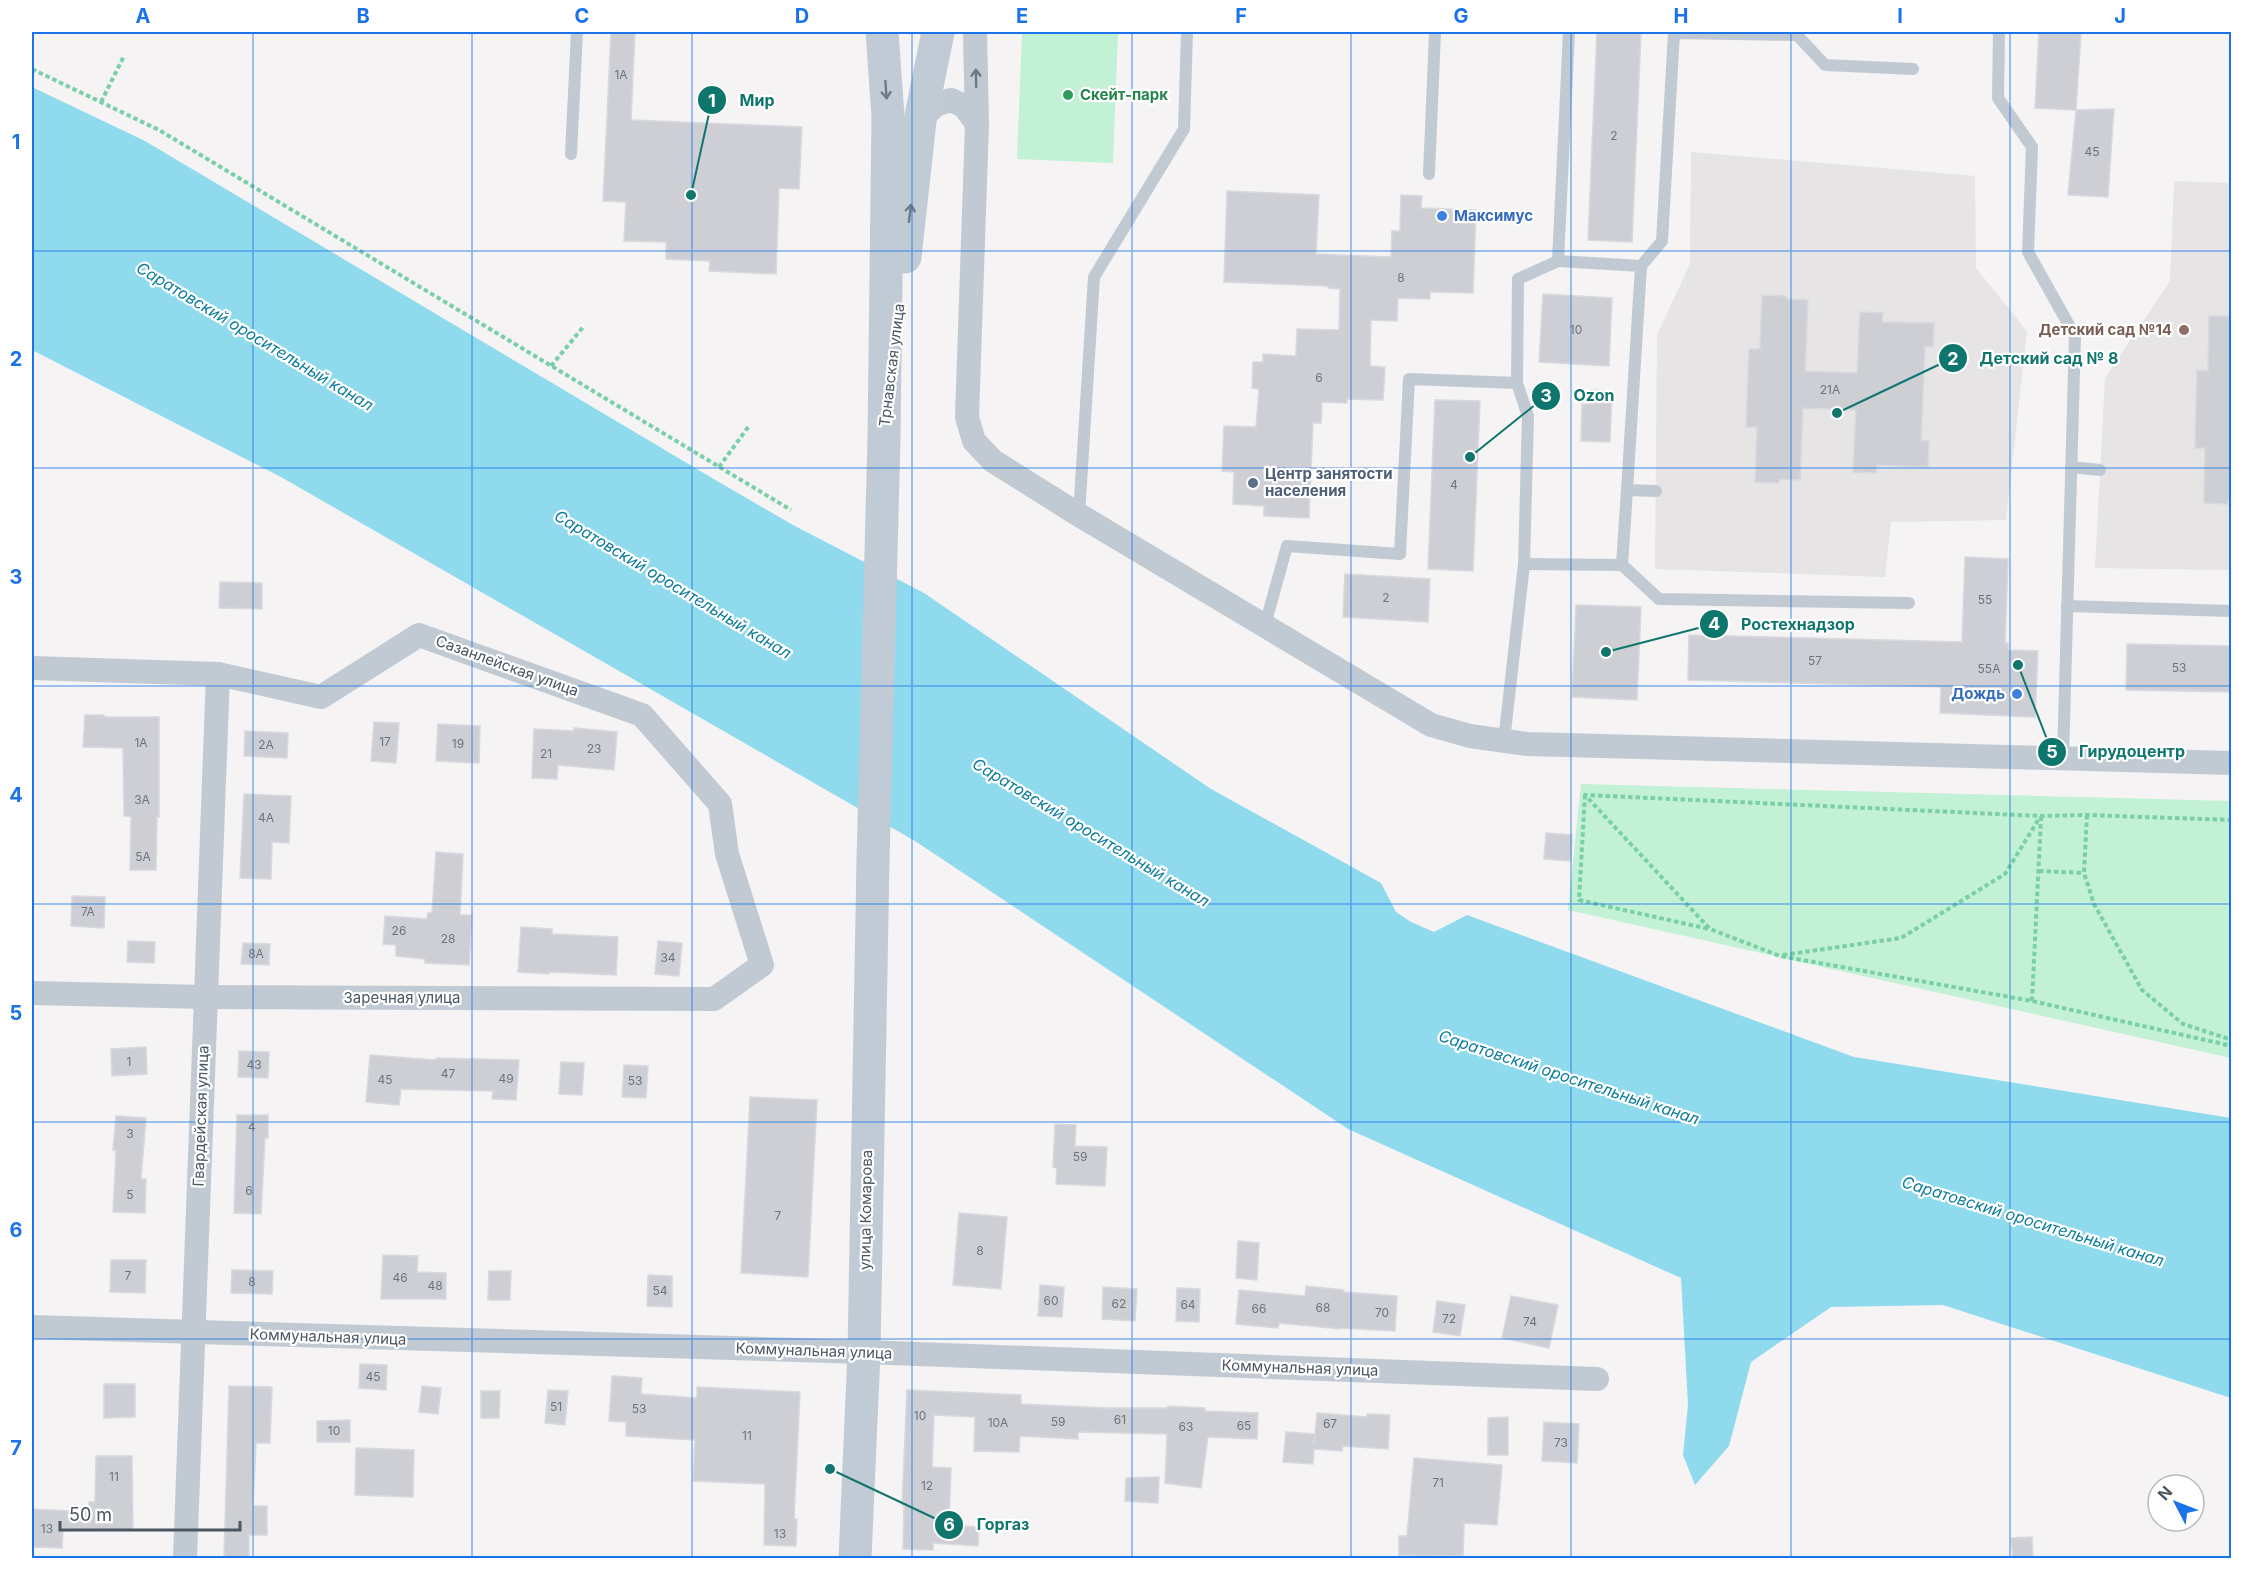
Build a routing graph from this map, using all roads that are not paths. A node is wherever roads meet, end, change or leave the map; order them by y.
1 (578, 32) edge
2 (882, 32) edge
3 (938, 32) edge
4 (975, 32) edge
5 (1187, 32) edge
6 (1435, 32) edge
7 (1569, 32) edge
8 (1999, 32) edge
9 (1913, 69) dead end
10 (920, 121) junction
11 (976, 124) junction
12 (571, 154) dead end
13 (1429, 174) dead end
14 (1558, 261) junction
15 (1641, 266) junction
16 (1517, 383) junction
17 (884, 438) junction
18 (2071, 467) junction
19 (2100, 470) dead end
20 (1627, 490) junction
21 (1656, 491) dead end
22 (1079, 515) junction
23 (1524, 564) junction
24 (1622, 565) junction
25 (1909, 603) dead end
26 (2067, 606) junction
27 (2232, 610) edge
28 (1265, 626) junction
29 (32, 668) edge
30 (218, 674) junction
31 (1504, 741) junction
32 (2064, 758) junction
33 (2232, 763) edge
34 (762, 965) joint
35 (32, 993) edge
36 (205, 997) junction
37 (32, 1327) edge
38 (194, 1333) junction
39 (864, 1352) junction
40 (1597, 1379) dead end
41 (185, 1558) edge
42 (855, 1558) edge

1 - 12 lane
2 -> 17 main road, Трнавская улица
3 - 10 main road, Трнавская улица
11 -> 4 street
5 - 22 lane
6 - 13 lane
7 - 14 lane
8 - 18 lane
9 - 15 lane
10 - 11 street
17 -> 10 main road, Трнавская улица
11 - 22 street
14 - 15 lane
14 - 16 lane
15 - 20 lane
16 - 23 lane
16 - 28 lane
17 - 39 main road, улица Комарова
18 - 19 lane
18 - 26 lane
20 - 21 lane
20 - 24 lane
22 - 28 street
23 - 24 lane
23 - 31 lane
24 - 25 lane
26 - 27 lane
26 - 32 lane
28 - 31 street
29 - 30 street, Сазанлейская улица
30 - 34 street, Сазанлейская улица
30 - 36 street, Гвардейская улица
31 - 32 street
32 - 33 street
34 - 36 street, Заречная улица
35 - 36 street, Заречная улица
36 - 38 street, Гвардейская улица
37 - 38 street, Коммунальная улица
38 - 39 street, Коммунальная улица
38 - 41 street, Гвардейская улица
39 - 40 street, Коммунальная улица
39 - 42 main road, улица Комарова

